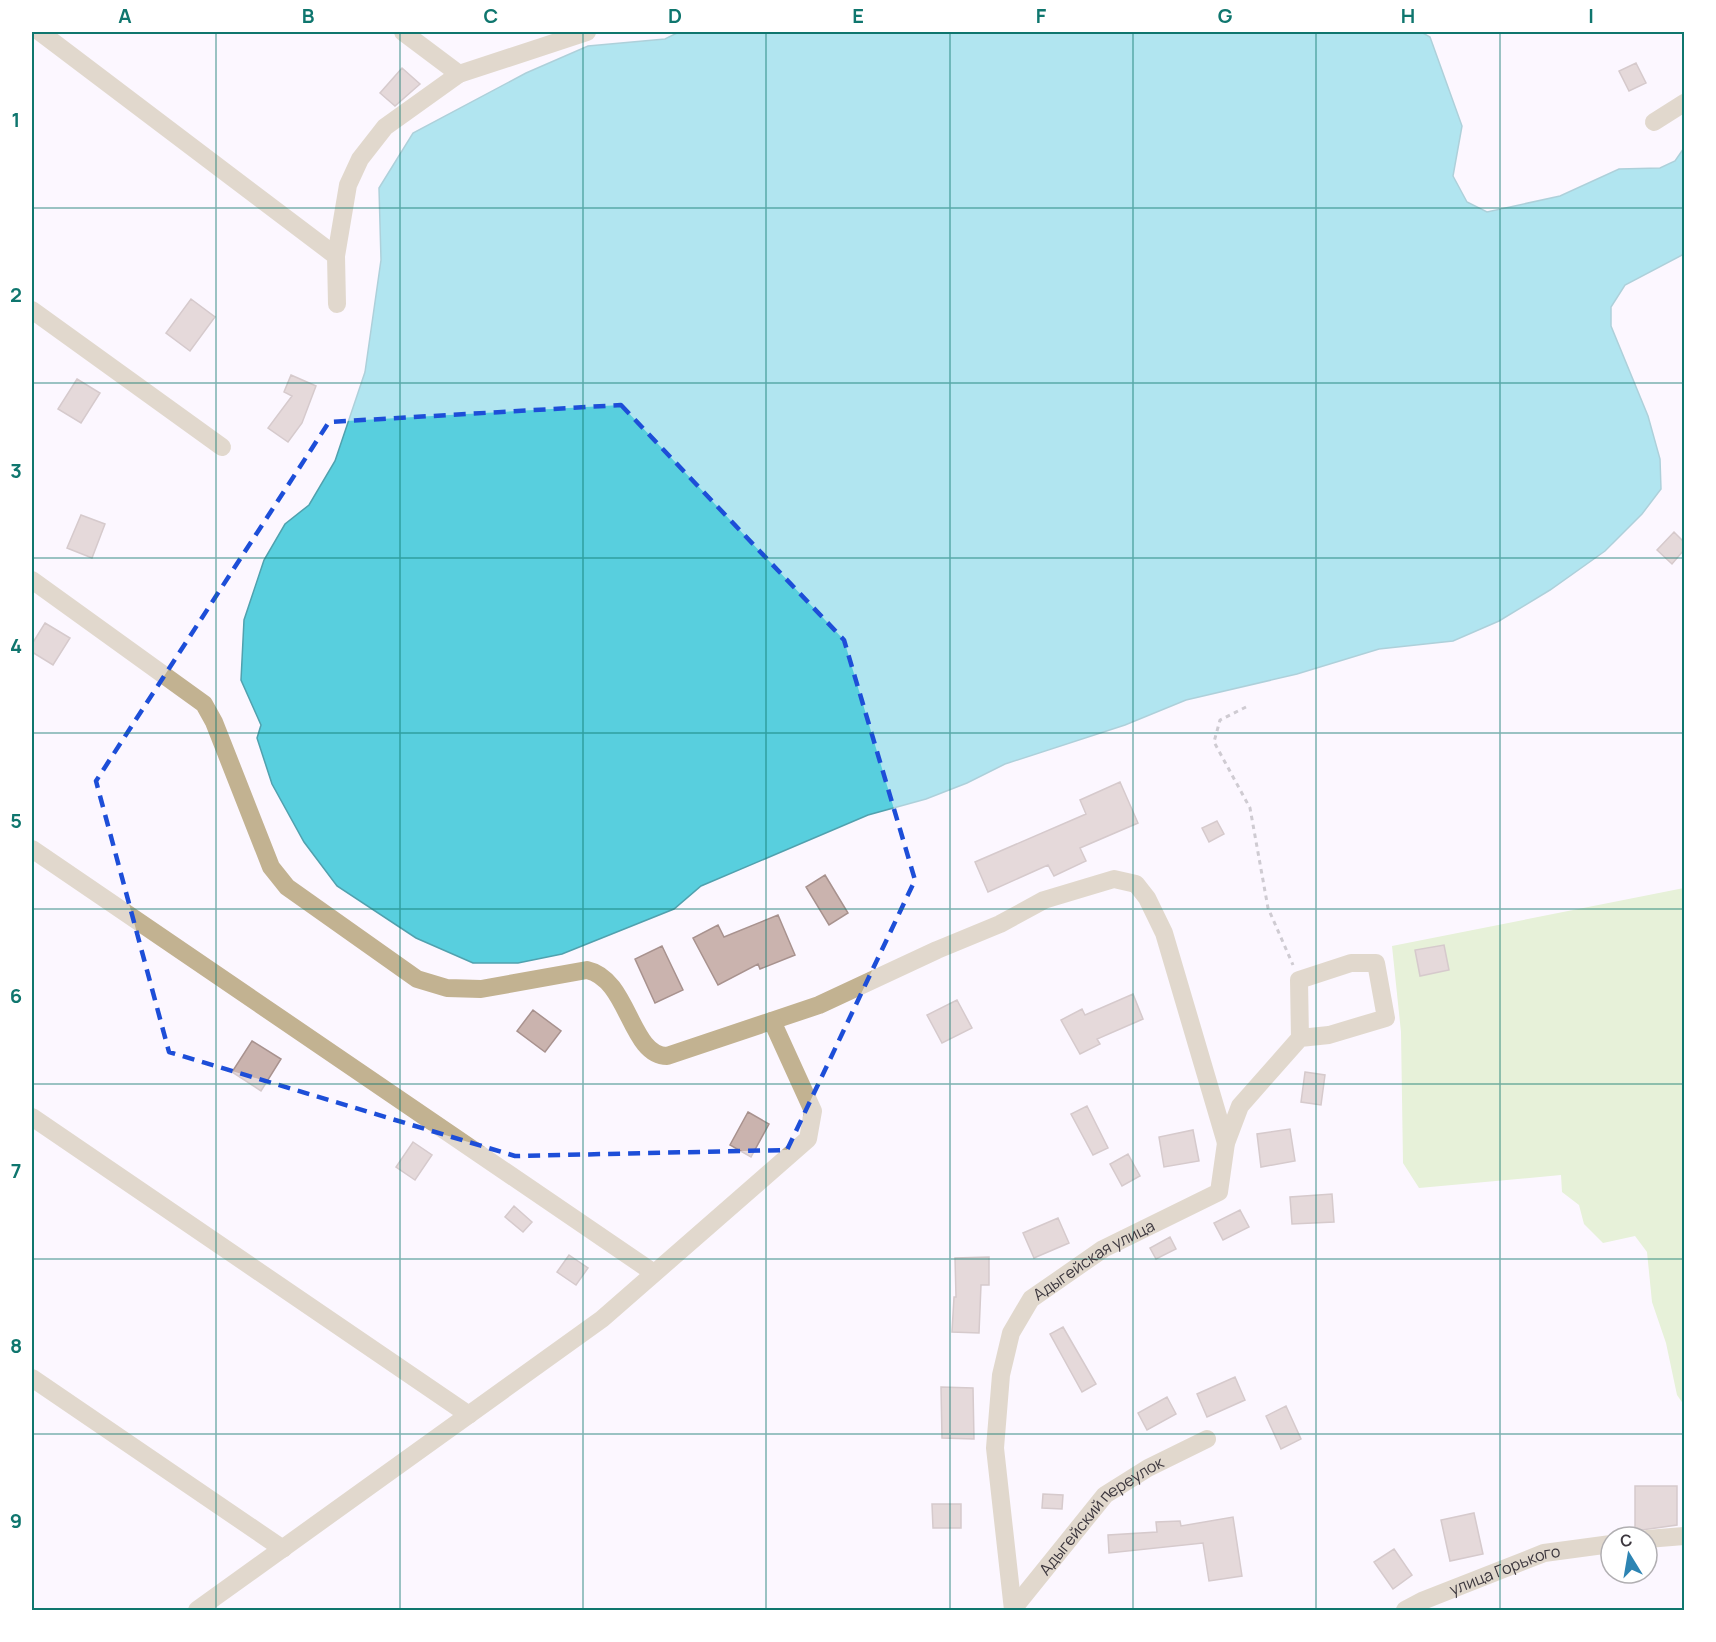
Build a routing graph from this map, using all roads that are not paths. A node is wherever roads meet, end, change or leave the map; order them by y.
1 (40, 32) edge
2 (403, 32) edge
3 (587, 32) edge
4 (459, 74) junction
5 (1684, 103) edge
6 (1654, 122) dead end
7 (336, 256) junction
8 (337, 304) dead end
9 (32, 310) edge
10 (222, 447) dead end
11 (32, 580) edge
12 (32, 849) edge
13 (772, 1021) junction
14 (1300, 1038) junction
15 (32, 1117) edge
16 (1226, 1143) junction
17 (654, 1274) junction
18 (32, 1378) edge
19 (469, 1415) junction
20 (1207, 1440) dead end
21 (1684, 1536) edge
22 (1659, 1538) edge
23 (1599, 1546) edge
24 (283, 1549) junction
25 (1013, 1610) edge
26 (197, 1611) edge
27 (1405, 1611) edge

1 - 7 street
2 - 4 street
3 - 4 street
4 - 7 street
5 - 6 street
7 - 8 street
9 - 10 street
11 - 13 street
12 - 17 street
13 - 16 street
13 - 17 street
14 - 14 street
14 - 16 street, Адыгейская улица
15 - 19 street
16 - 25 street, Адыгейская улица
17 - 19 street
18 - 24 street
19 - 24 street
20 - 25 street, Адыгейский переулок
21 - 22 street
23 - 27 street, улица Горького
24 - 26 street

